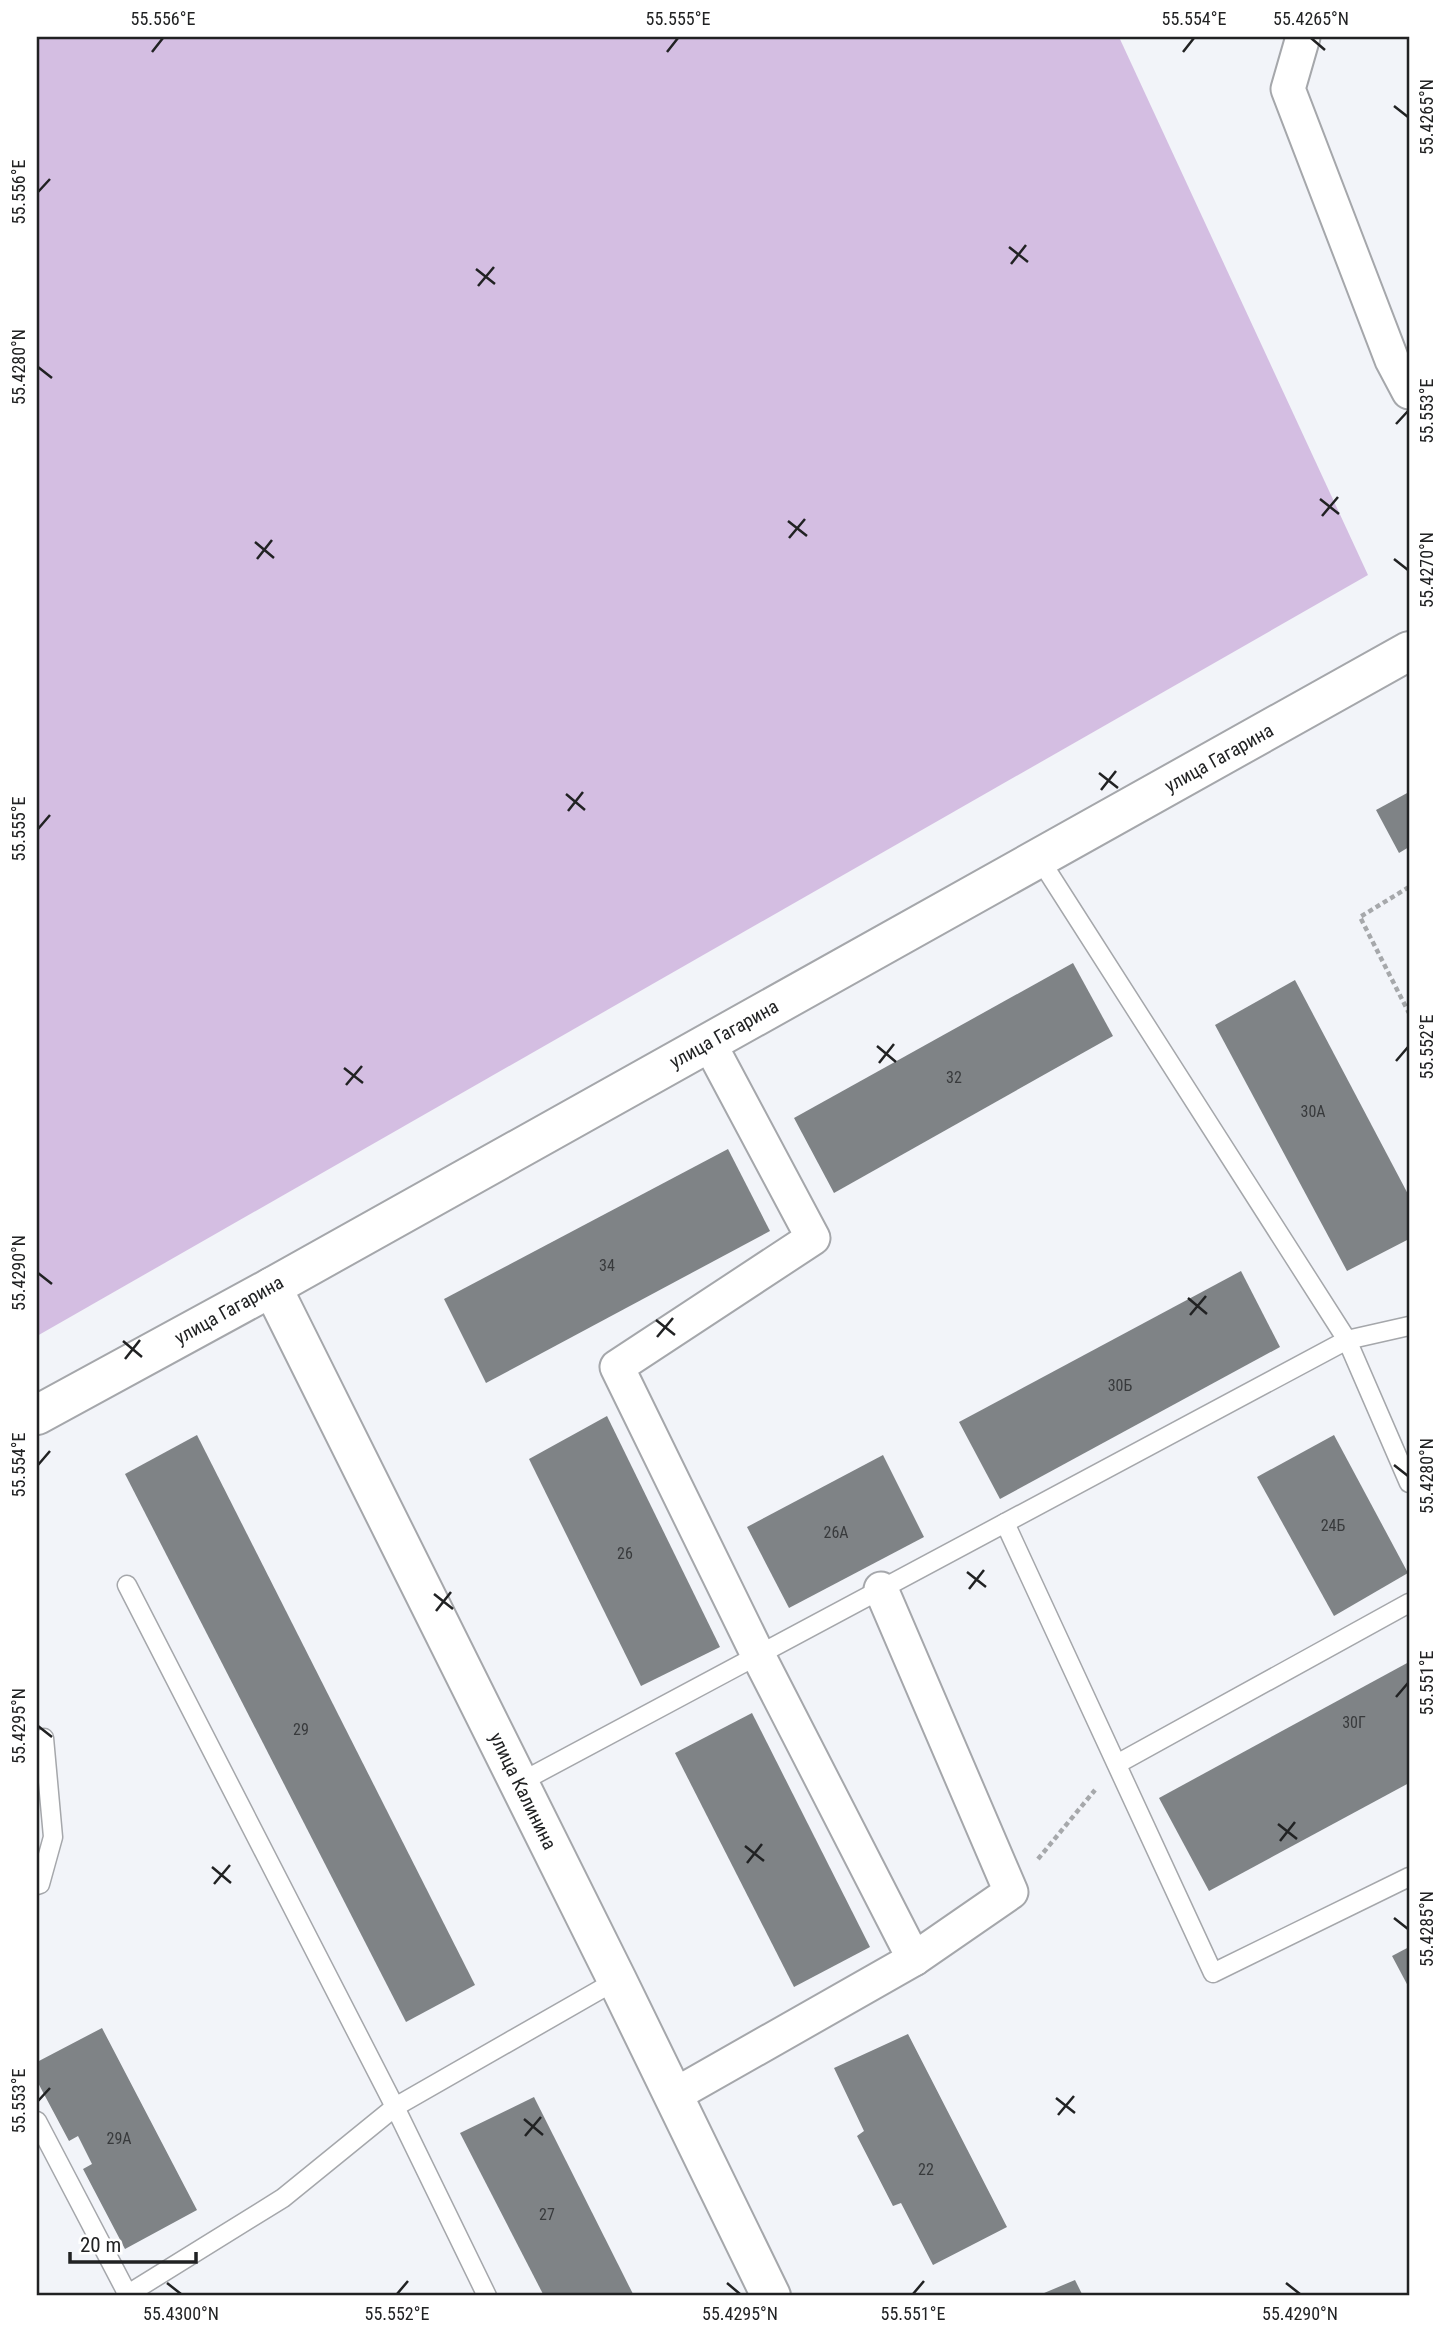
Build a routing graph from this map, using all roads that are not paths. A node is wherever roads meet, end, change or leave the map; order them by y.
1 (1303, 37) edge
2 (1409, 392) edge
3 (1409, 651) edge
4 (1039, 858) junction
5 (709, 1043) junction
6 (272, 1287) junction
7 (1409, 1326) edge
8 (1347, 1340) junction
9 (37, 1415) edge
10 (1409, 1483) edge
11 (1006, 1522) junction
12 (127, 1585) dead end
13 (881, 1589) junction
14 (1409, 1603) edge
15 (758, 1655) junction
16 (39, 1735) edge
17 (1117, 1764) junction
18 (519, 1783) junction
19 (1409, 1877) edge
20 (37, 1885) edge
21 (914, 1959) junction
22 (617, 1980) junction
23 (673, 2096) junction
24 (395, 2107) junction
25 (37, 2121) edge
26 (127, 2295) edge
27 (487, 2296) edge
28 (771, 2296) edge

1 - 2 street
3 - 4 street, улица Гагарина
4 - 5 street, улица Гагарина
4 - 8 lane
5 - 6 street, улица Гагарина
5 - 15 street
6 - 9 street, улица Гагарина
6 - 18 street, улица Калинина
7 - 8 lane
8 - 10 lane
8 - 11 lane
11 - 13 lane
11 - 17 lane
12 - 24 lane
13 - 15 lane
13 - 21 street
14 - 17 lane
15 - 18 lane
15 - 21 street
16 - 20 lane
17 - 19 lane
18 - 22 street, улица Калинина
21 - 23 street
22 - 23 street, улица Калинина
22 - 24 lane
23 - 28 street, улица Калинина
24 - 26 lane
24 - 27 lane
25 - 26 lane

